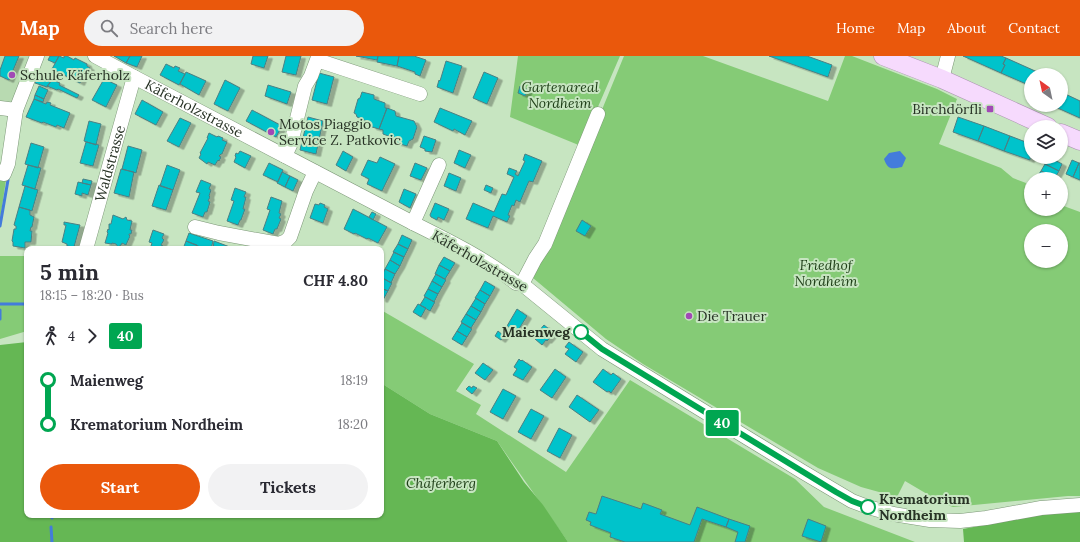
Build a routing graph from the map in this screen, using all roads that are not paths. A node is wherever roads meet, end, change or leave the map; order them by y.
1 (37, 56) edge
2 (97, 56) edge
3 (884, 56) edge
4 (948, 56) edge
5 (134, 77) junction
6 (942, 79) junction
7 (420, 94) dead end
8 (0, 108) edge
9 (16, 110) junction
10 (598, 114) dead end
11 (1033, 120) edge
12 (1068, 136) edge
13 (1080, 141) edge
14 (284, 156) junction
15 (439, 165) dead end
16 (316, 172) junction
17 (0, 173) edge
18 (413, 223) junction
19 (195, 227) dead end
20 (87, 246) edge
21 (522, 284) junction
22 (1080, 505) edge

1 - 9 street
2 - 5 street, Käferholzstrasse
3 - 6 main road
4 - 6 street
5 - 14 street, Käferholzstrasse
5 - 20 street, Waldstrasse
6 - 11 main road
7 - 14 street
8 - 9 street
9 - 17 street
10 - 21 street
12 - 13 main road
14 - 16 street, Käferholzstrasse
15 - 18 street
16 - 18 street, Käferholzstrasse
16 - 19 street
18 - 21 street, Käferholzstrasse
21 - 22 street, Käferholzstrasse

